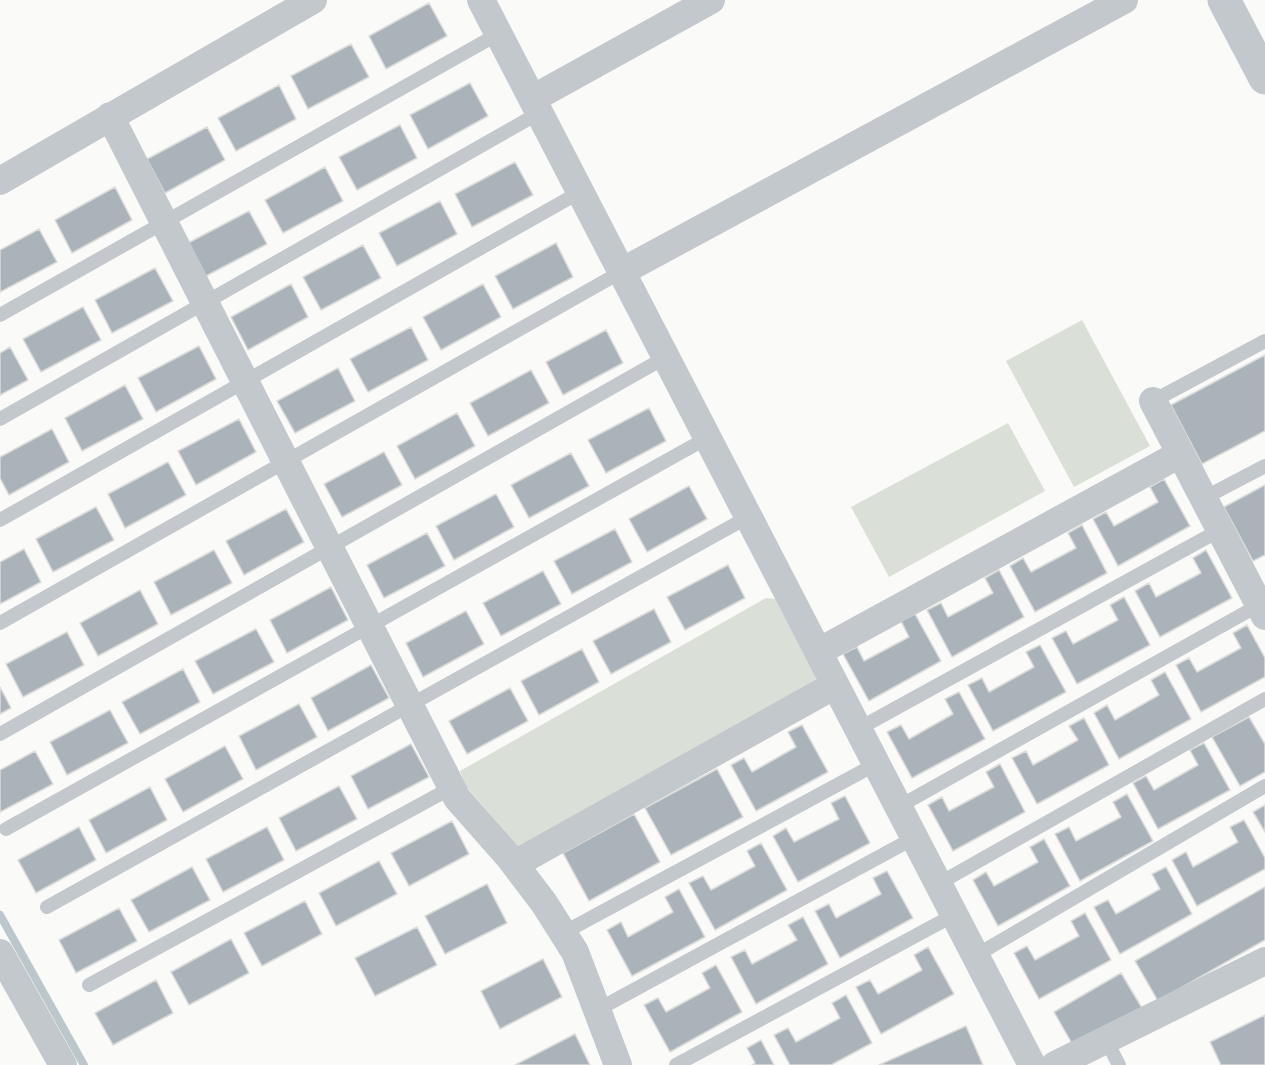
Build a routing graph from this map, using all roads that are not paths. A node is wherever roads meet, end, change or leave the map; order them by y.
1 (313, 0) edge
2 (481, 0) edge
3 (711, 0) edge
4 (1124, 0) edge
5 (1224, 0) edge
6 (498, 34) junction
7 (1265, 78) edge
8 (536, 106) junction
9 (110, 116) junction
10 (0, 181) edge
11 (580, 192) junction
12 (164, 222) junction
13 (621, 272) junction
14 (205, 303) junction
15 (0, 315) edge
16 (1265, 341) edge
17 (666, 357) junction
18 (245, 382) junction
19 (1153, 401) joint
20 (0, 419) edge
21 (707, 438) junction
22 (1180, 454) junction
23 (286, 461) junction
24 (1265, 466) edge
25 (1204, 498) junction
26 (748, 517) junction
27 (0, 520) edge
28 (1220, 530) junction
29 (329, 548) junction
30 (1261, 603) edge
31 (0, 623) edge
32 (369, 626) junction
33 (818, 652) junction
34 (835, 685) junction
35 (1265, 699) edge
36 (410, 706) junction
37 (858, 729) junction
38 (0, 734) edge
39 (876, 764) junction
40 (1265, 786) edge
41 (452, 788) junction
42 (898, 807) junction
43 (6, 829) dead end
44 (914, 838) junction
45 (515, 864) junction
46 (938, 884) junction
47 (47, 908) dead end
48 (954, 915) junction
49 (563, 933) junction
50 (0, 953) edge
51 (975, 956) junction
52 (1265, 961) edge
53 (89, 985) dead end
54 (597, 1011) junction
55 (1106, 1040) junction
56 (63, 1065) edge
57 (618, 1065) edge
58 (676, 1065) edge
59 (1032, 1065) edge
60 (1055, 1065) edge
61 (1119, 1065) edge

1 - 9 street
2 - 6 street
3 - 8 street
4 - 13 street
5 - 7 street
6 - 8 street
6 - 12 lane
8 - 11 street
8 - 14 lane
9 - 10 street
9 - 12 street
11 - 13 street
11 - 18 lane
12 - 14 street
12 - 15 lane
13 - 17 street
13 - 23 lane
14 - 18 street
14 - 20 lane
16 - 19 lane
17 - 21 street
17 - 29 lane
18 - 23 street
18 - 27 lane
19 - 22 street
21 - 26 street
21 - 32 lane
22 - 25 street
22 - 33 street
23 - 29 street
23 - 31 lane
24 - 25 lane
25 - 28 street
26 - 33 street
26 - 36 lane
28 - 30 street
28 - 37 lane
29 - 32 street
29 - 38 lane
30 - 42 lane
32 - 36 street
32 - 43 lane
33 - 34 street
34 - 37 street
34 - 45 street
35 - 46 lane
36 - 41 street
36 - 47 lane
37 - 39 street
39 - 42 street
39 - 49 lane
40 - 51 lane
41 - 45 street
41 - 53 lane
42 - 44 street
44 - 46 street
44 - 54 lane
45 - 49 street
46 - 48 street
48 - 51 street
48 - 58 lane
49 - 54 street
50 - 56 street
51 - 59 street
52 - 55 street
54 - 57 street
55 - 60 street
55 - 61 lane

